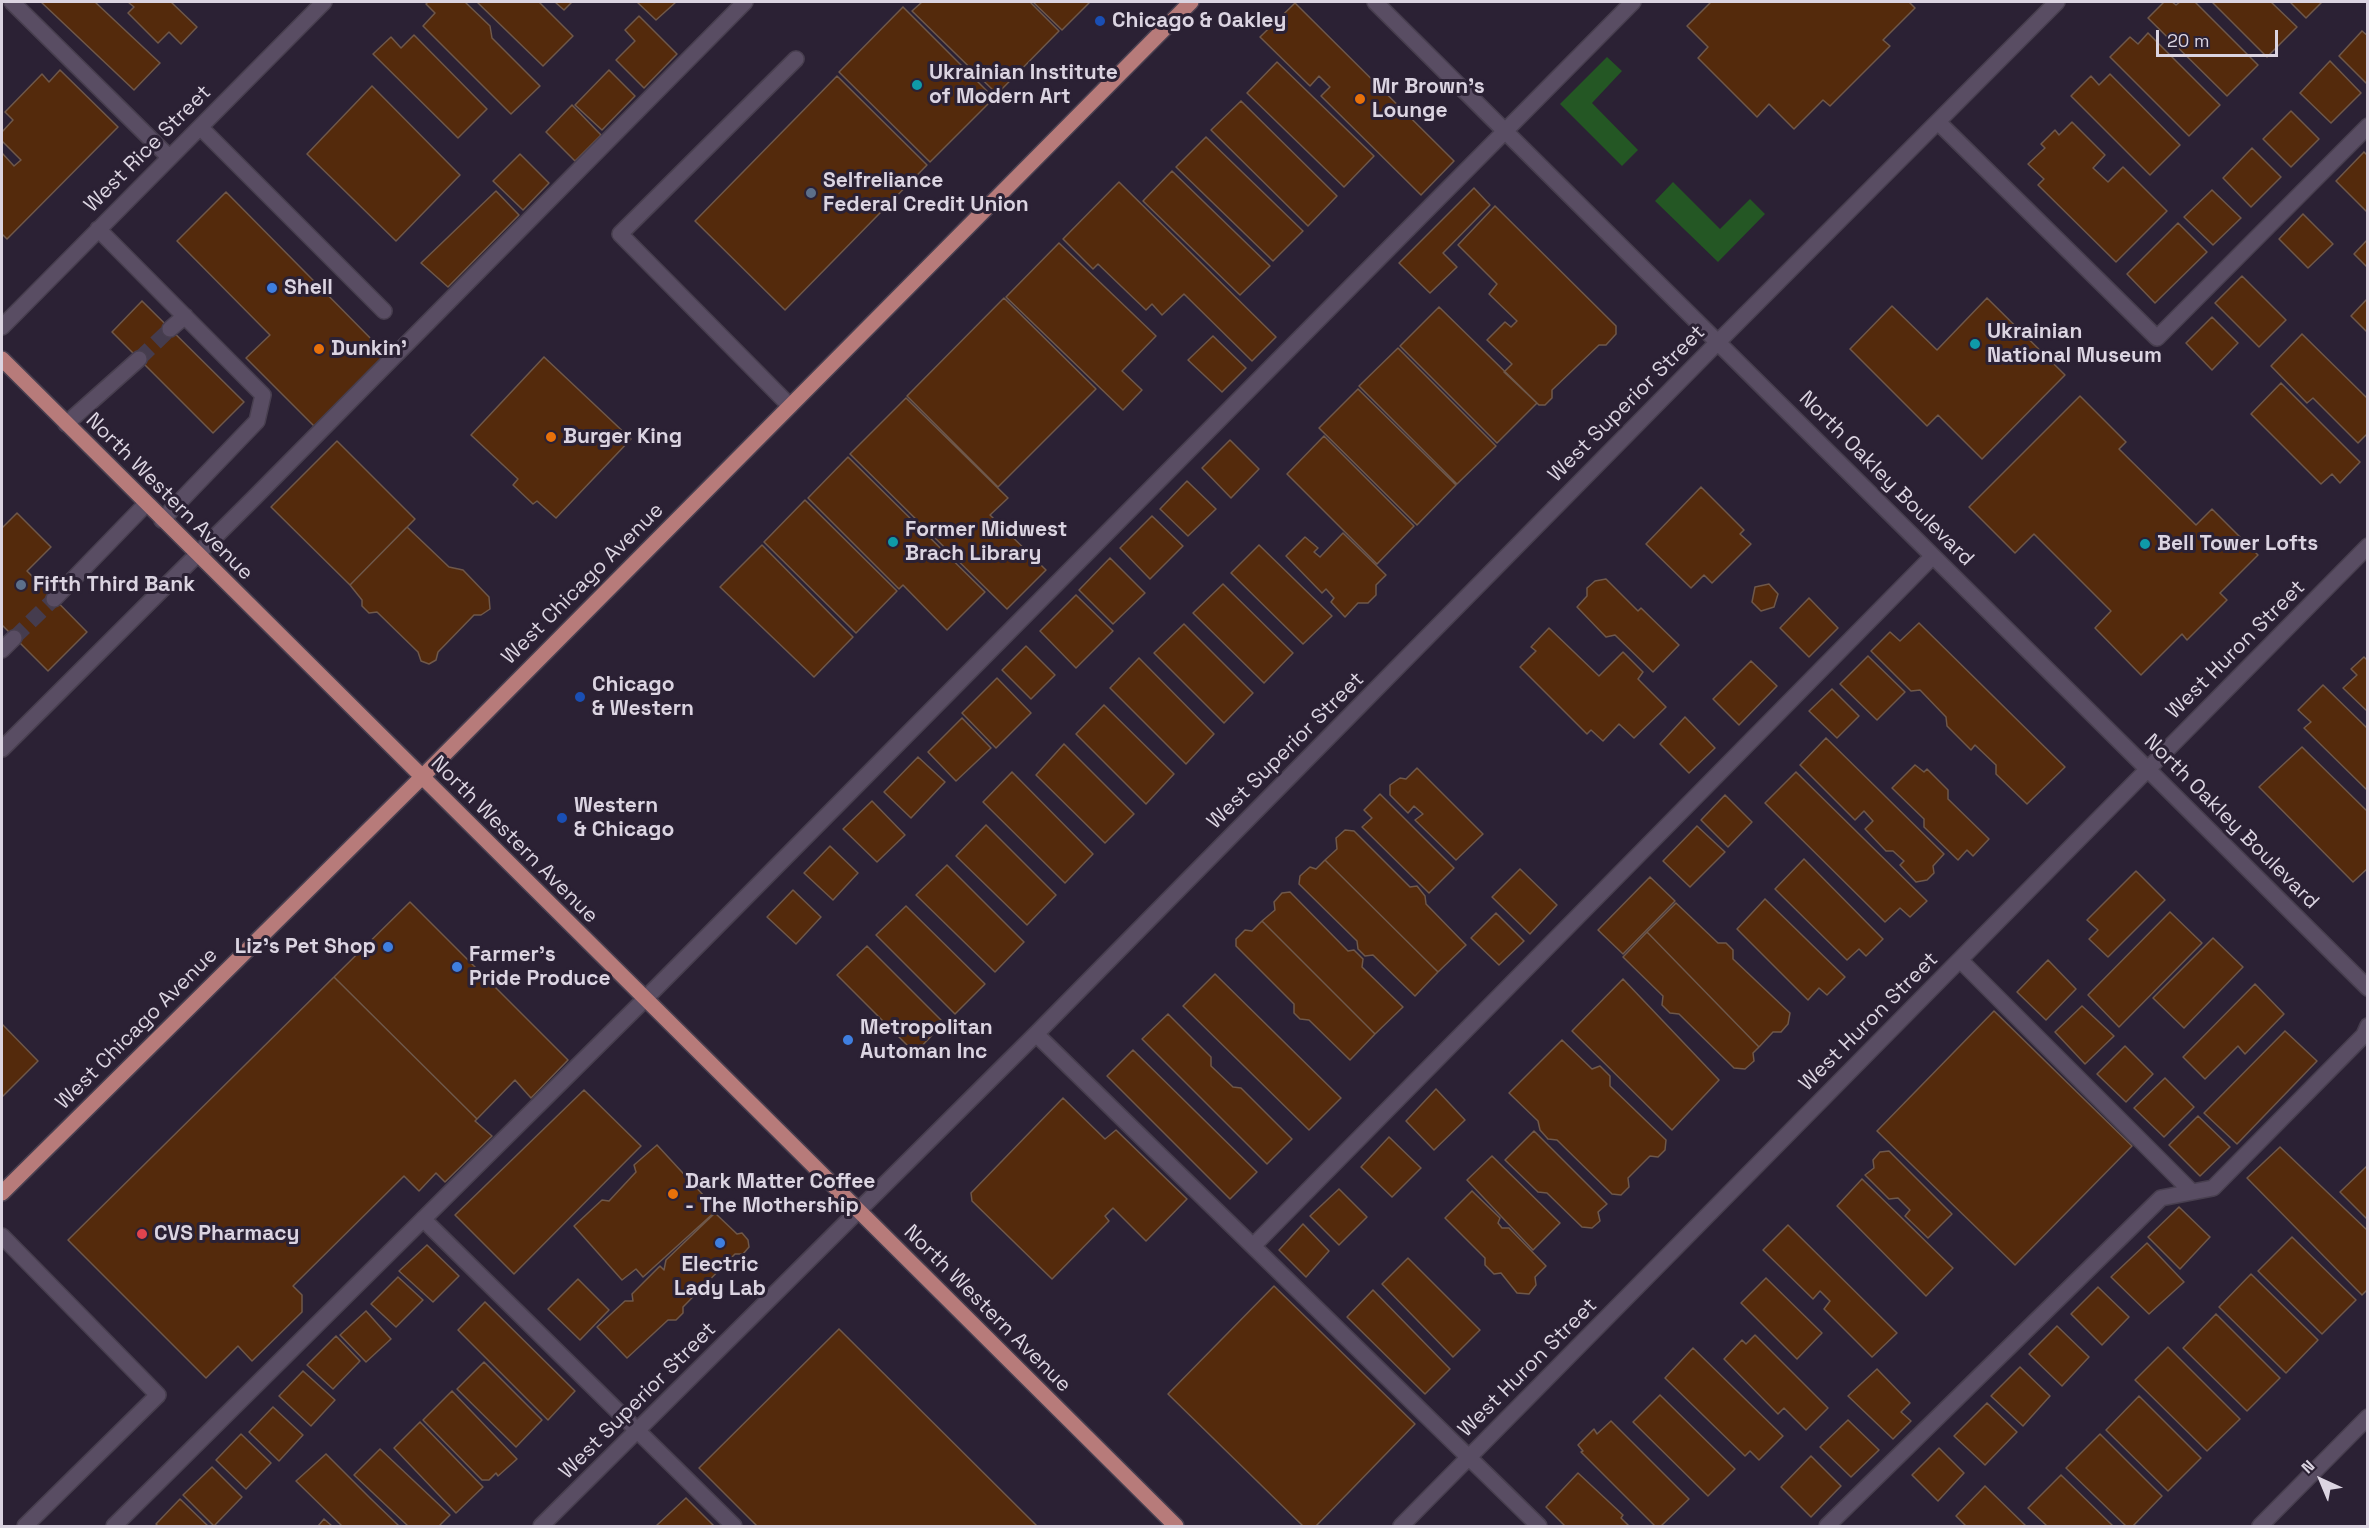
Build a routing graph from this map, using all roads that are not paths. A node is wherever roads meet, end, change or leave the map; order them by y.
1 (12, 2) edge
2 (324, 2) edge
3 (745, 2) edge
4 (1191, 2) edge
5 (1375, 2) edge
6 (1634, 2) edge
7 (2057, 2) edge
8 (796, 59) dead end
9 (1938, 122) junction
10 (2367, 126) edge
11 (200, 127) junction
12 (1505, 130) junction
13 (169, 157) junction
14 (98, 229) junction
15 (384, 311) dead end
16 (185, 316) junction
17 (2, 327) edge
18 (170, 329) tunnel mouth
19 (1718, 342) junction
20 (2, 359) edge
21 (139, 359) tunnel mouth
22 (790, 406) junction
23 (66, 424) junction
24 (146, 504) junction
25 (162, 520) junction
26 (2367, 546) edge
27 (197, 554) junction
28 (1933, 556) junction
29 (54, 599) tunnel mouth
30 (14, 638) tunnel mouth
31 (2, 650) edge
32 (2, 749) edge
33 (2148, 769) junction
34 (421, 778) junction
35 (1960, 960) junction
36 (2367, 988) edge
37 (645, 999) junction
38 (2367, 1026) edge
39 (1036, 1034) junction
40 (2192, 1192) junction
41 (2, 1193) edge
42 (858, 1211) junction
43 (423, 1219) junction
44 (2, 1236) edge
45 (1253, 1246) junction
46 (2367, 1417) edge
47 (638, 1431) junction
48 (1469, 1458) junction
49 (25, 1527) edge
50 (114, 1527) edge
51 (541, 1527) edge
52 (734, 1527) edge
53 (1176, 1527) edge
54 (1401, 1527) edge
55 (1539, 1527) edge
56 (1827, 1527) edge
57 (2260, 1527) edge

1 - 13 street
2 - 11 street, West Rice Street
3 - 27 street
4 - 22 main road, West Chicago Avenue
5 - 12 street, North Oakley Boulevard
6 - 12 street
7 - 9 street, West Superior Street
8 - 22 street
9 - 10 street
9 - 19 street, West Superior Street
11 - 13 street, West Rice Street
11 - 15 street
12 - 19 street, North Oakley Boulevard
12 - 37 street
13 - 14 street, West Rice Street
14 - 16 street
14 - 17 street, West Rice Street
16 - 18 street
16 - 25 street
19 - 28 street, North Oakley Boulevard
19 - 39 street, West Superior Street
20 - 23 main road, North Western Avenue
21 - 23 street
22 - 34 main road, West Chicago Avenue
23 - 24 main road, North Western Avenue
24 - 25 main road, North Western Avenue
24 - 29 street
25 - 27 main road, North Western Avenue
26 - 33 street, West Huron Street
27 - 32 street
27 - 34 main road, North Western Avenue
28 - 33 street, North Oakley Boulevard
28 - 45 street
30 - 31 street
33 - 35 street, West Huron Street
33 - 36 street, North Oakley Boulevard
34 - 37 main road, North Western Avenue
34 - 41 main road, West Chicago Avenue
35 - 40 street
35 - 48 street, West Huron Street
37 - 42 main road, North Western Avenue
37 - 43 street
38 - 40 street
39 - 42 street, West Superior Street
39 - 45 street
40 - 56 street
42 - 47 street, West Superior Street
42 - 53 main road, North Western Avenue
43 - 47 street
43 - 50 street
44 - 49 street
45 - 48 street
46 - 57 street
47 - 51 street, West Superior Street
47 - 52 street
48 - 54 street, West Huron Street
48 - 55 street

